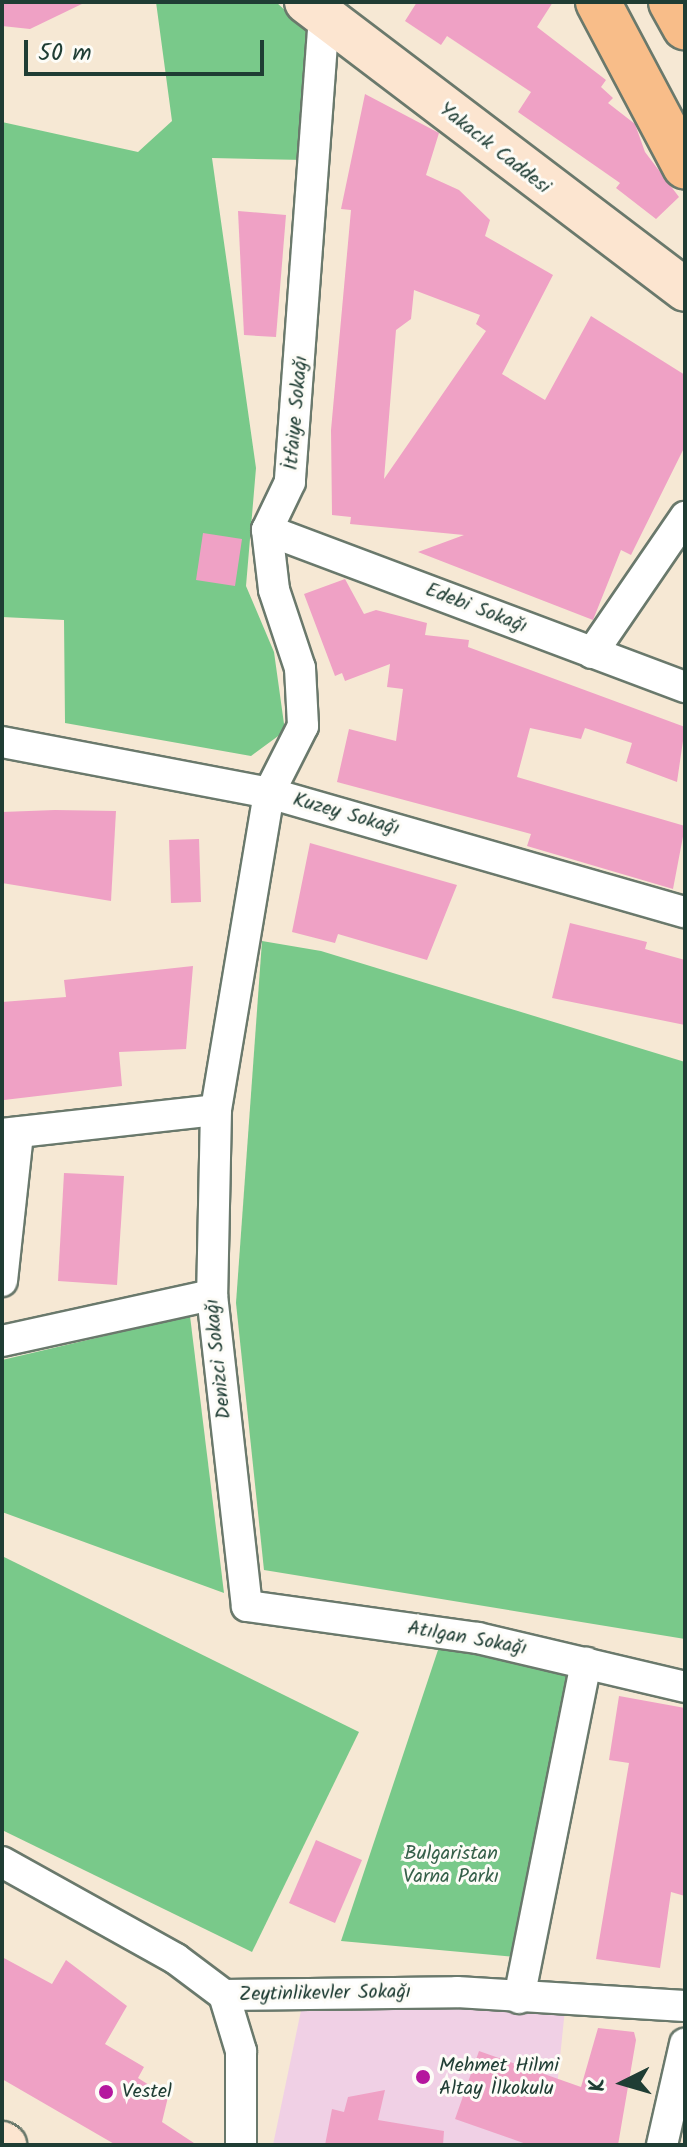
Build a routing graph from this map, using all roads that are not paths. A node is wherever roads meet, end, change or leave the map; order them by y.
1 (598, 2) edge
2 (671, 2) edge
3 (315, 9) edge
4 (685, 27) edge
5 (685, 166) edge
6 (685, 290) edge
7 (685, 517) edge
8 (267, 530) junction
9 (592, 653) junction
10 (685, 687) edge
11 (2, 742) edge
12 (269, 793) junction
13 (685, 912) edge
14 (216, 1110) junction
15 (10, 1134) edge
16 (2, 1281) edge
17 (212, 1295) junction
18 (2, 1341) edge
19 (247, 1606) joint
20 (586, 1663) junction
21 (685, 1687) edge
22 (2, 1862) edge
23 (224, 1995) junction
24 (519, 1998) junction
25 (685, 2006) edge
26 (685, 2044) edge
27 (241, 2145) edge
28 (662, 2145) edge

1 - 5 main road
2 - 4 main road
3 - 6 street, Yakacık Caddesi
3 - 8 street, İtfaiye Sokağı
7 - 9 street
8 - 9 street, Edebi Sokağı
8 - 12 street
9 - 10 street, Edebi Sokağı
11 - 12 street, Kuzey Sokağı
12 - 13 street, Kuzey Sokağı
12 - 14 street, Denizci Sokağı
14 - 15 street
14 - 17 street, Denizci Sokağı
15 - 16 street
17 - 18 street
17 - 19 street, Denizci Sokağı
19 - 20 street, Atılgan Sokağı
20 - 21 street, Atılgan Sokağı
20 - 24 street
22 - 23 street, Zeytinlikevler Sokağı
23 - 24 street, Zeytinlikevler Sokağı
23 - 27 street
24 - 25 street, Zeytinlikevler Sokağı
26 - 28 street

